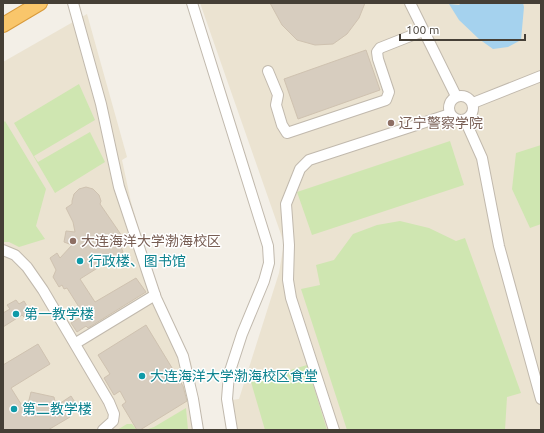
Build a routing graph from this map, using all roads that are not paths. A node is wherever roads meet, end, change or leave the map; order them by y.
1 (40, 3) edge
2 (74, 3) edge
3 (192, 3) edge
4 (410, 3) edge
5 (3, 24) edge
6 (424, 31) junction
7 (268, 71) dead end
8 (541, 76) edge
9 (456, 96) junction
10 (473, 103) junction
11 (450, 114) junction
12 (465, 120) junction
13 (3, 250) edge
14 (155, 296) junction
15 (76, 343) junction
16 (541, 399) edge
17 (103, 430) edge
18 (198, 430) edge
19 (232, 430) edge
20 (334, 430) edge

1 - 5 highway
2 - 14 street
3 - 19 street
4 - 6 street
6 - 7 street
6 - 9 street
8 - 10 street
9 - 10 street
9 - 11 street
10 - 12 street
11 - 12 street
11 - 20 street
12 - 16 street
13 - 15 street
14 - 15 street
14 - 18 street
15 - 17 street

